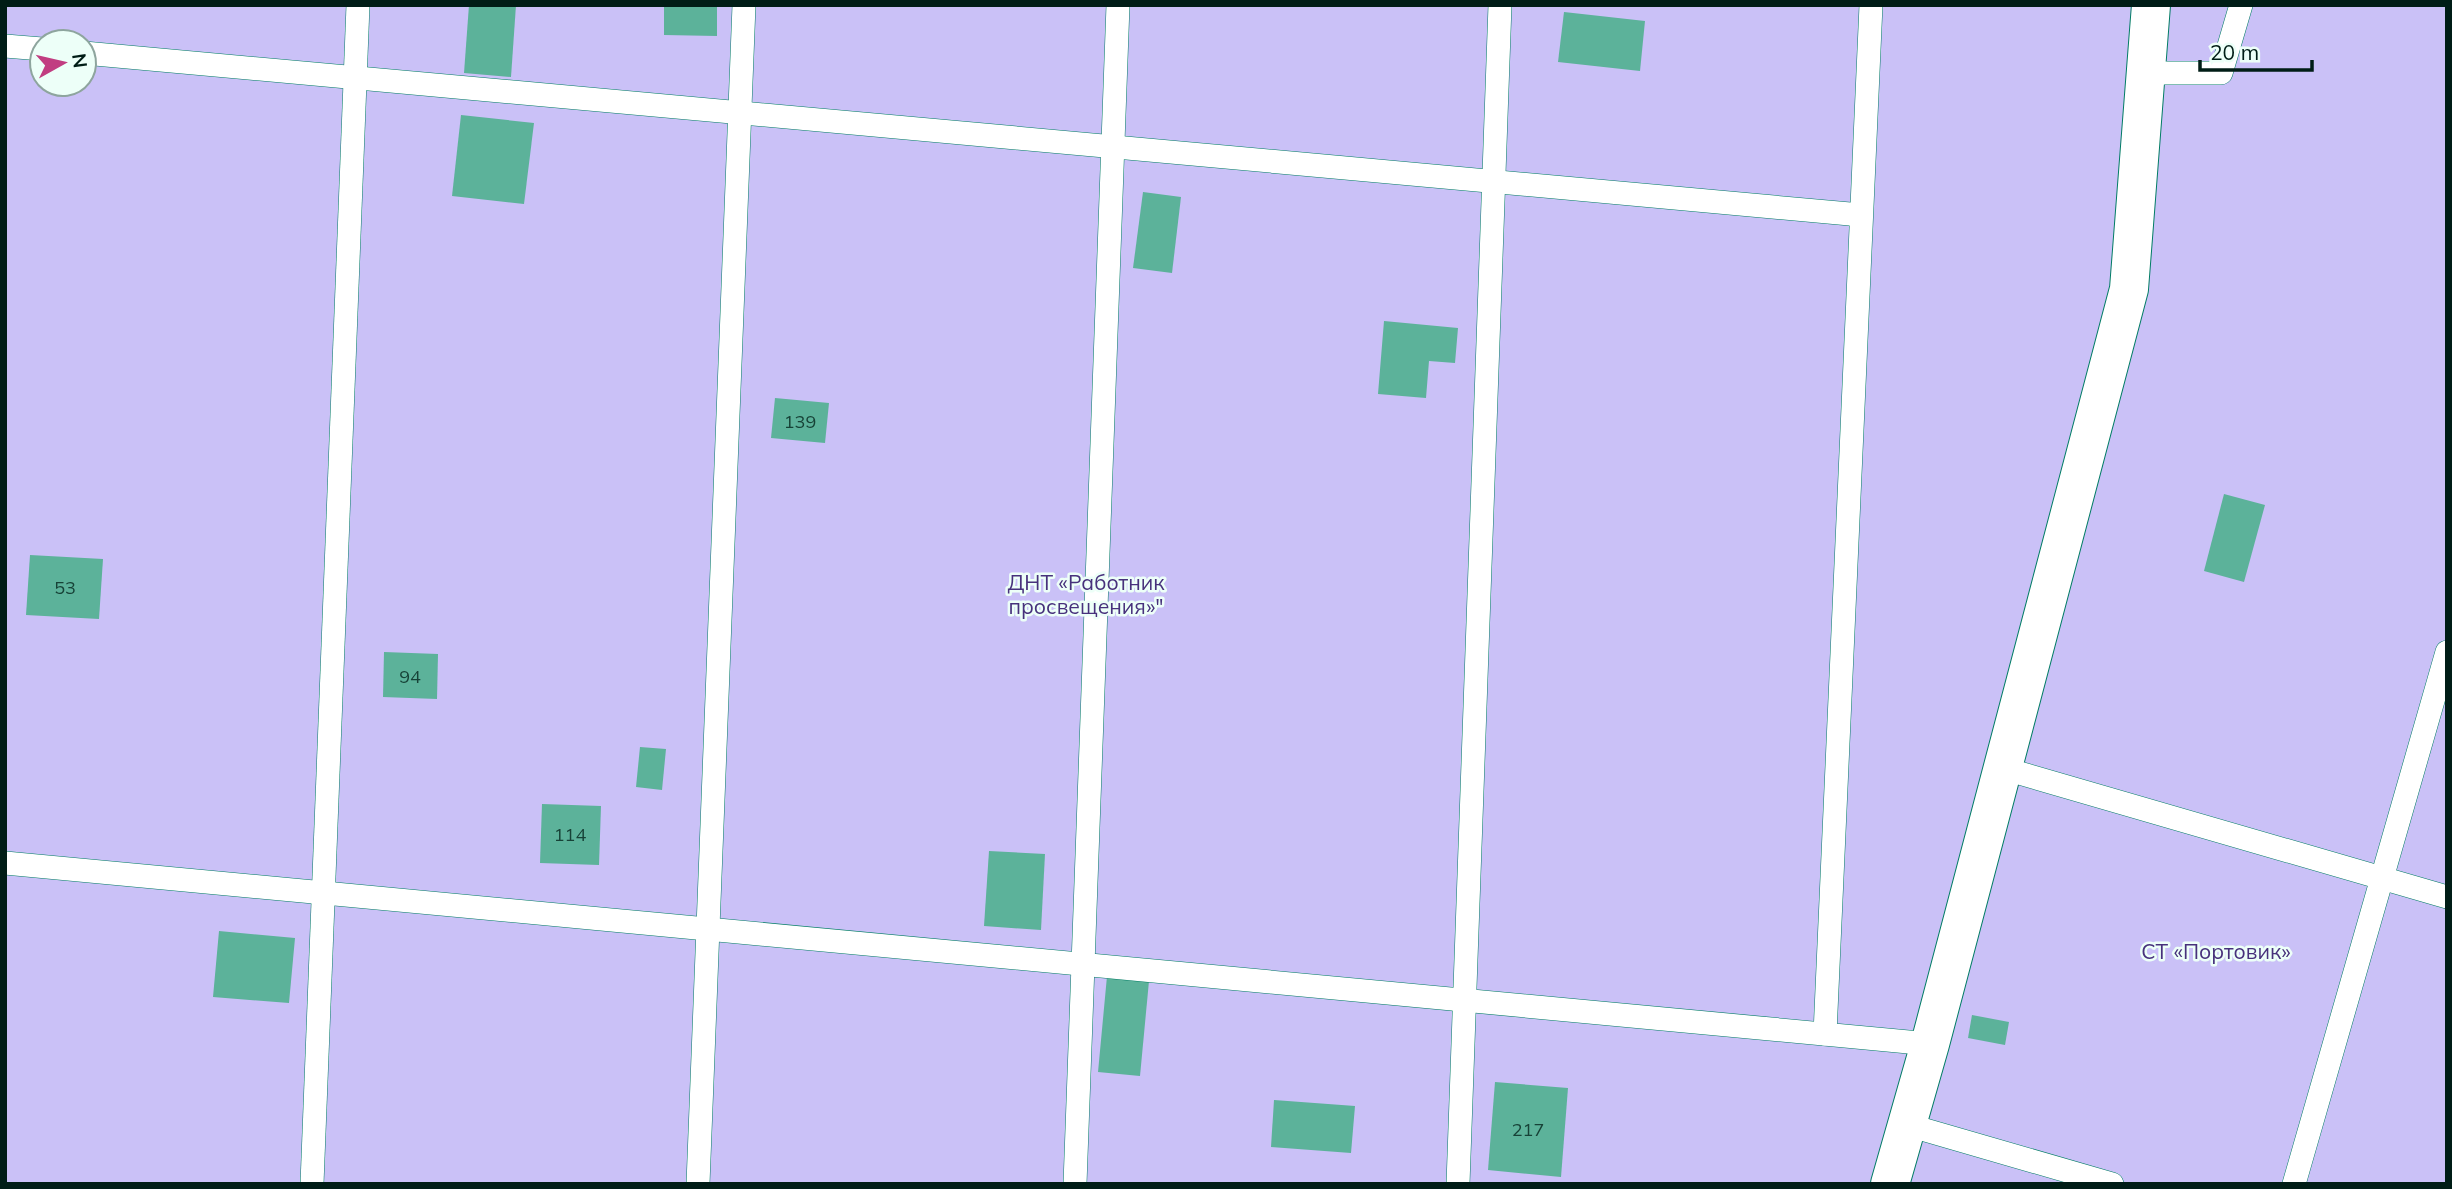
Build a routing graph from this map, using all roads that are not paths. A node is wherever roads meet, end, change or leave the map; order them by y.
1 (359, 5) edge
2 (744, 5) edge
3 (1118, 5) edge
4 (1500, 5) edge
5 (1871, 5) edge
6 (2151, 5) edge
7 (2241, 5) edge
8 (5, 46) edge
9 (28, 48) edge
10 (98, 54) edge
11 (2144, 73) junction
12 (356, 78) junction
13 (740, 113) junction
14 (1113, 147) junction
15 (1493, 181) junction
16 (1861, 215) junction
17 (2447, 652) edge
18 (2002, 768) junction
19 (5, 863) edge
20 (2382, 878) junction
21 (323, 893) junction
22 (2447, 897) edge
23 (708, 929) junction
24 (1083, 964) junction
25 (1464, 1000) junction
26 (1825, 1034) junction
27 (1930, 1044) junction
28 (1908, 1125) junction
29 (312, 1184) edge
30 (698, 1184) edge
31 (1075, 1184) edge
32 (1458, 1184) edge
33 (1890, 1184) edge
34 (2112, 1184) edge
35 (2294, 1184) edge

1 - 12 lane
2 - 13 lane
3 - 14 lane
4 - 15 lane
5 - 16 lane
6 - 11 street
7 - 11 lane
8 - 9 lane
10 - 12 lane
11 - 18 street
12 - 13 lane
12 - 21 lane
13 - 14 lane
13 - 23 lane
14 - 15 lane
14 - 24 lane
15 - 16 lane
15 - 25 lane
16 - 26 lane
17 - 20 lane
18 - 20 lane
18 - 27 street
19 - 21 lane
20 - 22 lane
20 - 35 lane
21 - 23 lane
21 - 29 lane
23 - 24 lane
23 - 30 lane
24 - 25 lane
24 - 31 lane
25 - 26 lane
25 - 32 lane
26 - 27 lane
27 - 28 street
28 - 33 street
28 - 34 lane

